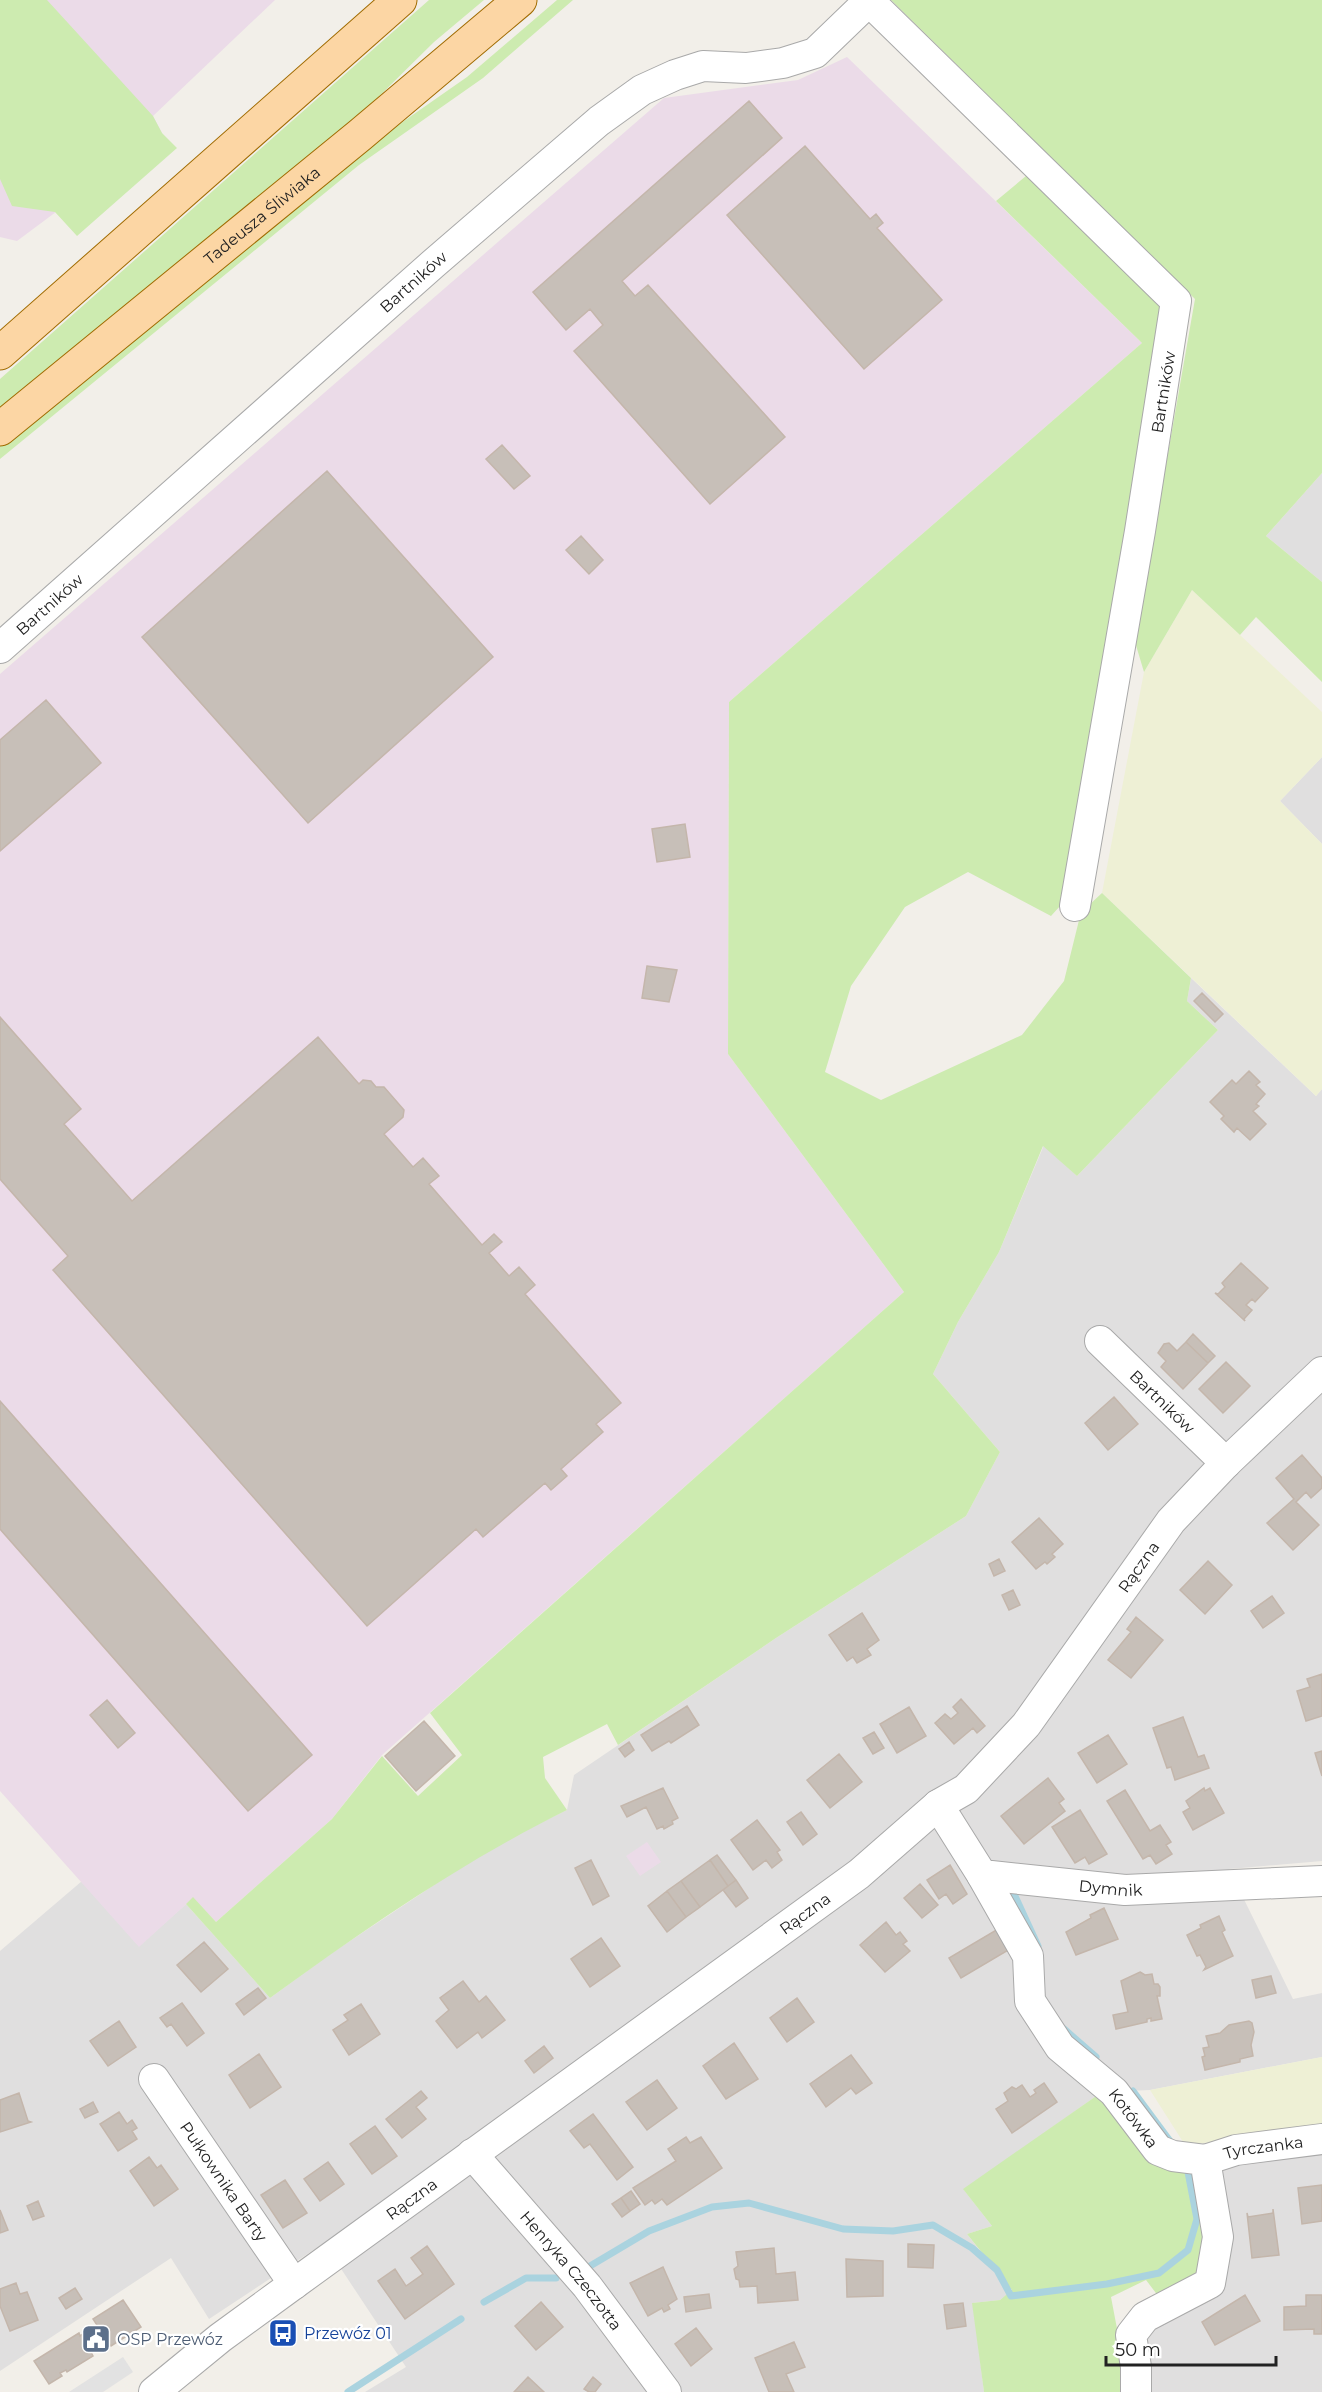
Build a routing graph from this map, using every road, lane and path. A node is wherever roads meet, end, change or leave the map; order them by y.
1 (400, 0) edge
2 (520, 0) edge
3 (868, 1) edge
4 (0, 353) edge
5 (0, 429) edge
6 (0, 648) edge
7 (1075, 906) dead end
8 (1100, 1341) dead end
9 (1322, 1372) edge
10 (1226, 1463) junction
11 (938, 1805) junction
12 (982, 1875) junction
13 (1322, 1881) edge
14 (154, 2079) dead end
15 (1322, 2139) edge
16 (472, 2154) junction
17 (1205, 2160) junction
18 (294, 2284) junction
19 (196, 2358) junction
20 (154, 2392) edge
21 (172, 2392) edge
22 (666, 2392) edge
23 (1136, 2392) edge

1 - 4 main road
2 - 5 main road, Tadeusza Śliwiaka
3 - 6 street, Bartników
3 - 7 street, Bartników
8 - 10 street, Bartników
9 - 10 street, Rączna
10 - 11 street, Rączna
11 - 12 street
11 - 16 street, Rączna
12 - 13 street, Dymnik
12 - 17 street, Kotówka
14 - 18 street, Pułkownika Barty
15 - 17 street, Tyrczanka
16 - 18 street, Rączna
16 - 22 street, Henryka Czeczotta
17 - 23 street
18 - 19 street, Rączna
19 - 20 street, Rączna
19 - 21 street, Rączna

